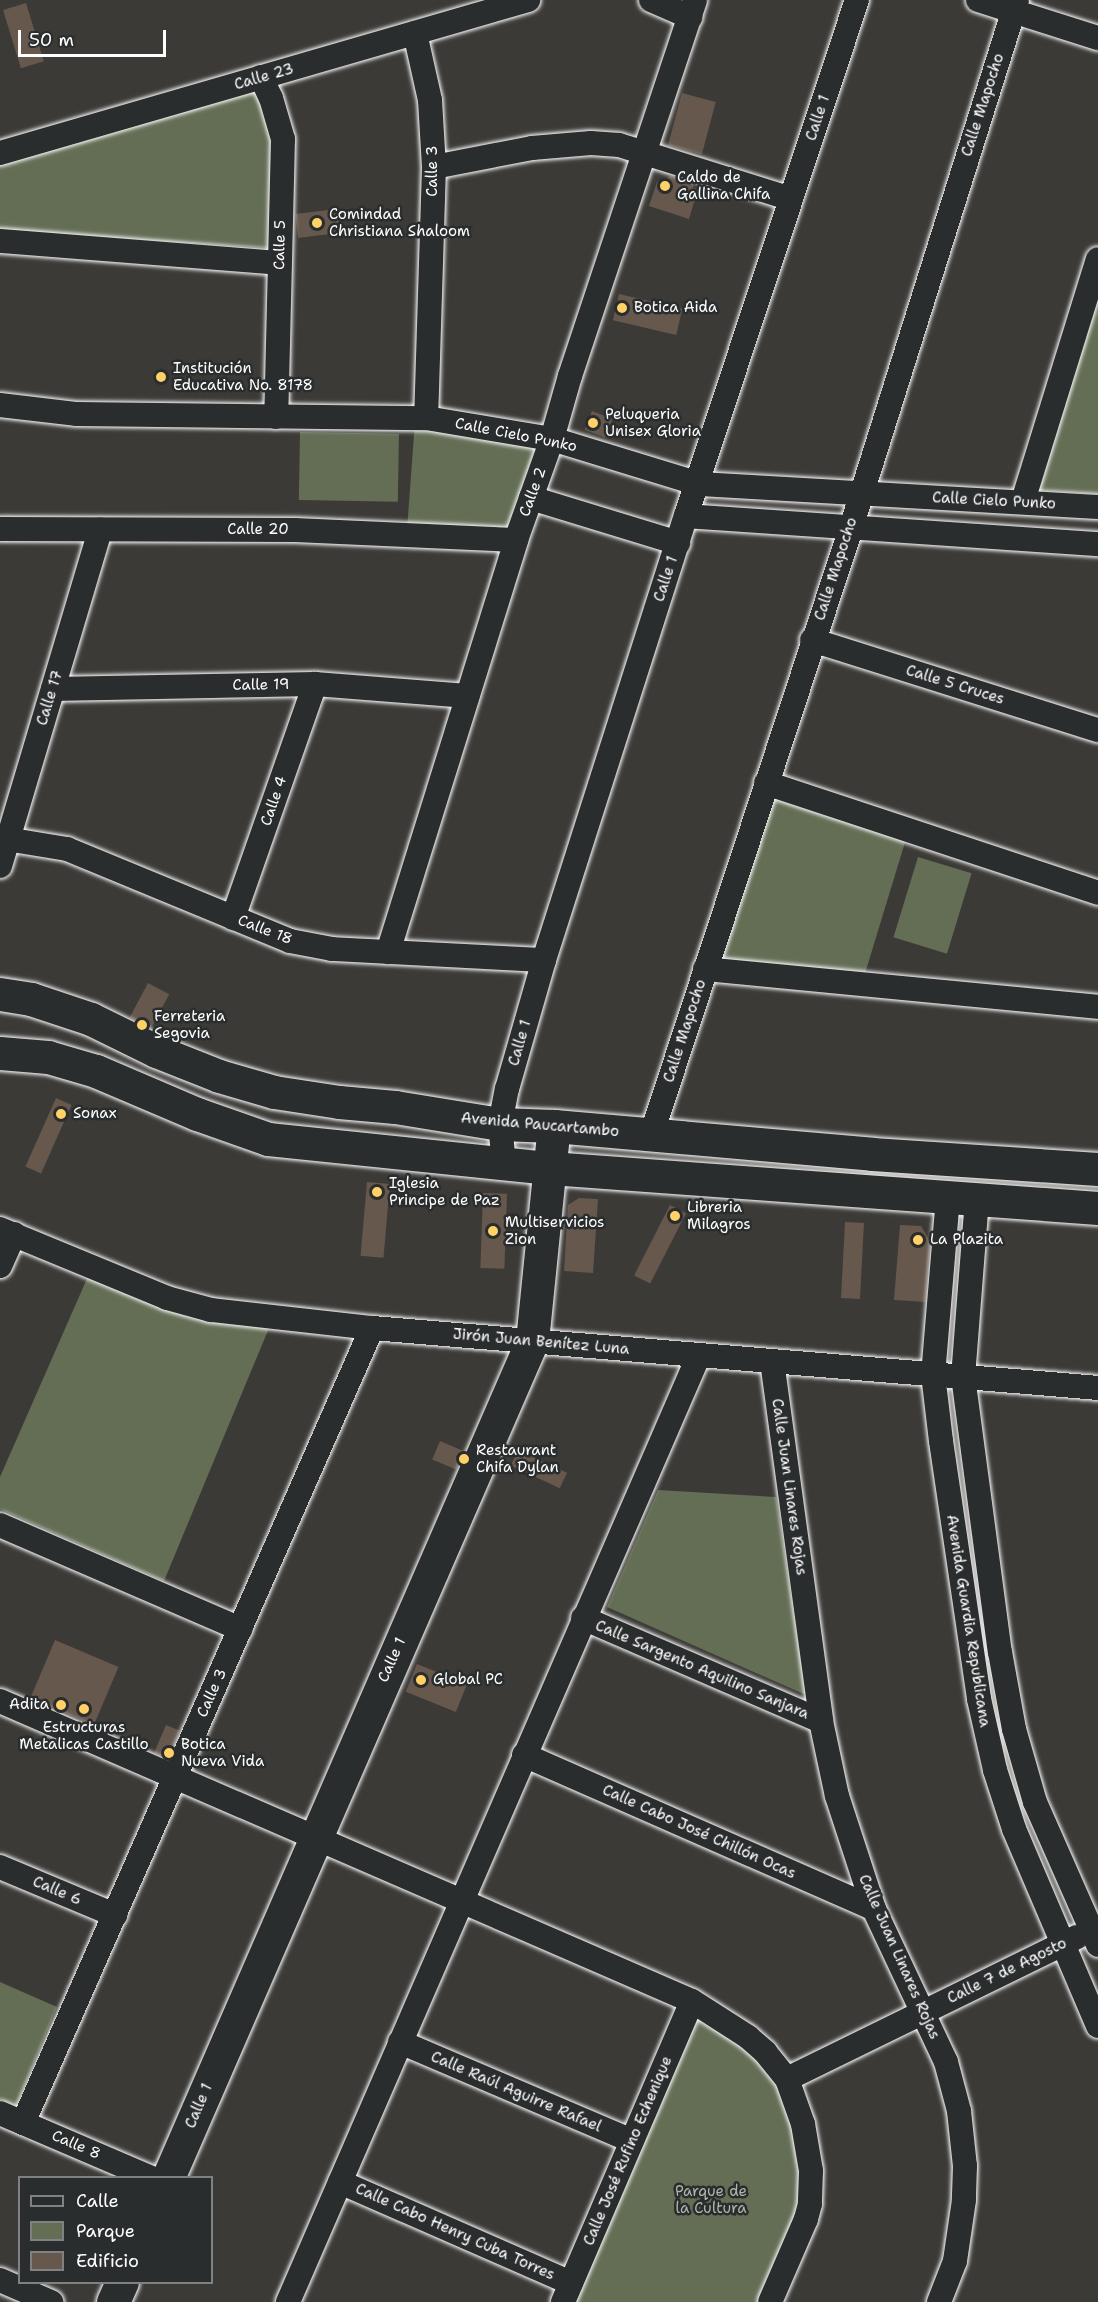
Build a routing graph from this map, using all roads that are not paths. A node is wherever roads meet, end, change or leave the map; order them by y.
1 (528, 0) edge
2 (651, 0) edge
3 (857, 0) edge
4 (978, 0) edge
5 (1015, 6) edge
6 (693, 8) edge
7 (415, 33) junction
8 (1098, 38) edge
9 (261, 77) junction
10 (0, 153) edge
11 (644, 153) junction
12 (434, 167) junction
13 (791, 200) junction
14 (0, 241) edge
15 (1098, 259) edge
16 (279, 263) junction
17 (0, 405) edge
18 (276, 417) junction
19 (426, 418) junction
20 (552, 439) junction
21 (699, 484) junction
22 (860, 495) junction
23 (531, 498) junction
24 (1023, 501) junction
25 (1098, 507) edge
26 (686, 516) junction
27 (851, 528) junction
28 (0, 529) edge
29 (100, 530) junction
30 (516, 540) junction
31 (678, 543) junction
32 (1098, 544) edge
33 (812, 640) junction
34 (315, 684) junction
35 (53, 689) junction
36 (468, 696) junction
37 (1098, 730) edge
38 (766, 783) junction
39 (4, 838) edge
40 (0, 866) edge
41 (1098, 893) edge
42 (233, 918) junction
43 (388, 952) junction
44 (543, 960) junction
45 (705, 969) junction
46 (0, 994) edge
47 (1098, 1005) edge
48 (0, 1053) edge
49 (500, 1124) junction
50 (554, 1126) junction
51 (651, 1136) junction
52 (504, 1164) junction
53 (550, 1168) junction
54 (1098, 1169) edge
55 (962, 1198) junction
56 (1098, 1208) edge
57 (7, 1231) edge
58 (0, 1266) edge
59 (372, 1328) junction
60 (532, 1341) junction
61 (699, 1355) junction
62 (772, 1361) junction
63 (933, 1374) junction
64 (963, 1376) junction
65 (1098, 1388) edge
66 (0, 1525) edge
67 (583, 1618) junction
68 (240, 1629) junction
69 (0, 1701) edge
70 (821, 1721) junction
71 (524, 1755) junction
72 (175, 1777) junction
73 (315, 1837) junction
74 (0, 1867) edge
75 (461, 1901) junction
76 (874, 1909) junction
77 (115, 1915) junction
78 (1096, 1933) edge
79 (1063, 1944) junction
80 (692, 2001) junction
81 (923, 2012) junction
82 (1098, 2026) edge
83 (400, 2042) junction
84 (787, 2079) junction
85 (0, 2113) edge
86 (23, 2123) junction
87 (632, 2141) junction
88 (147, 2176) edge
89 (169, 2176) edge
90 (340, 2182) junction
91 (0, 2280) edge
92 (122, 2284) edge
93 (567, 2293) edge
94 (51, 2302) edge
95 (113, 2302) edge
96 (288, 2302) edge
97 (770, 2302) edge
98 (939, 2302) edge

1 - 7 street, Calle 23
2 - 6 street
3 - 13 street, Calle 1
4 - 5 street
5 - 8 street
5 - 22 street, Calle Mapocho
6 - 11 street, Calle 2
7 - 9 street, Calle 23
7 - 12 street, Calle 3
9 - 10 street, Calle 23
9 - 16 street, Calle 5
11 - 12 street
11 - 13 street
11 - 20 street, Calle 2
12 - 19 street, Calle 3
13 - 21 street, Calle 1
14 - 16 street
15 - 24 street
16 - 18 street, Calle 5
17 - 18 street, Calle Cielo Punko
18 - 19 street, Calle Cielo Punko
19 - 20 street, Calle Cielo Punko
20 - 21 street, Calle Cielo Punko
20 - 23 street, Calle 2
21 - 22 street, Calle Cielo Punko
21 - 26 street, Calle 1
22 - 24 street, Calle Cielo Punko
22 - 27 street, Calle Mapocho
23 - 30 street, Calle 2
23 - 31 street
24 - 25 street, Calle Cielo Punko
26 - 27 street
26 - 31 street, Calle 1
27 - 32 street
27 - 33 street, Calle Mapocho
28 - 29 street, Calle 20
29 - 30 street, Calle 20
29 - 35 street, Calle 17
30 - 36 street, Calle 2
31 - 44 street, Calle 1
33 - 37 street, Calle 5 Cruces
33 - 38 street, Calle Mapocho
34 - 35 street, Calle 19
34 - 36 street, Calle 19
34 - 42 street, Calle 4
35 - 39 street, Calle 17
36 - 43 street, Calle 2
38 - 41 street
38 - 45 street, Calle Mapocho
39 - 40 street, Calle 17
39 - 42 street, Calle 18
42 - 43 street, Calle 18
43 - 44 street, Calle 18
44 - 49 street, Calle 1
45 - 47 street
45 - 51 street, Calle Mapocho
46 - 49 main road, Avenida Paucartambo
48 - 52 main road
49 - 50 main road, Avenida Paucartambo
49 - 52 street, Calle 1
50 - 51 main road, Avenida Paucartambo
50 - 53 main road, Calle 1
51 - 54 main road, Avenida Paucartambo
52 - 53 main road
53 - 55 main road
53 - 60 main road, Calle 1
55 - 56 main road
55 - 63 street, Avenida Guardia Republicana
55 - 64 street, Avenida Guardia Republicana
57 - 58 street
57 - 59 street, Jirón Juan Benítez Luna
59 - 60 street, Jirón Juan Benítez Luna
59 - 68 street, Calle 3
60 - 61 street, Jirón Juan Benítez Luna
60 - 73 main road, Calle 1
61 - 62 street, Jirón Juan Benítez Luna
61 - 67 street
62 - 63 street, Jirón Juan Benítez Luna
62 - 70 street, Calle Juan Linares Rojas
63 - 64 street, Jirón Juan Benítez Luna
63 - 79 street, Avenida Guardia Republicana
64 - 65 street, Jirón Juan Benítez Luna
64 - 78 street, Avenida Guardia Republicana
66 - 68 street
67 - 70 street, Calle Sargento Aquilino Sanjara
67 - 71 street
68 - 72 street, Calle 3
69 - 72 street
70 - 76 street, Calle Juan Linares Rojas
71 - 75 street
71 - 76 street, Calle Cabo José Chillón Ocas
72 - 73 street
72 - 77 street, Calle 3
73 - 75 street
73 - 89 main road, Calle 1
74 - 77 street, Calle 6
75 - 80 street
75 - 83 street
76 - 81 street, Calle Juan Linares Rojas
77 - 86 street, Calle 3
78 - 79 street, Calle 7 de Agosto
79 - 81 street, Calle 7 de Agosto
79 - 82 street, Avenida Guardia Republicana
80 - 84 street
80 - 87 street, Calle José Rufino Echenique
81 - 84 street, Calle 7 de Agosto
81 - 98 street, Calle Juan Linares Rojas
83 - 87 street, Calle Raúl Aguirre Rafael
83 - 90 street
84 - 97 street
85 - 86 street, Calle 8
86 - 88 street, Calle 8
87 - 93 street, Calle José Rufino Echenique
90 - 93 street, Calle Cabo Henry Cuba Torres
90 - 96 street
91 - 94 street
92 - 95 main road

